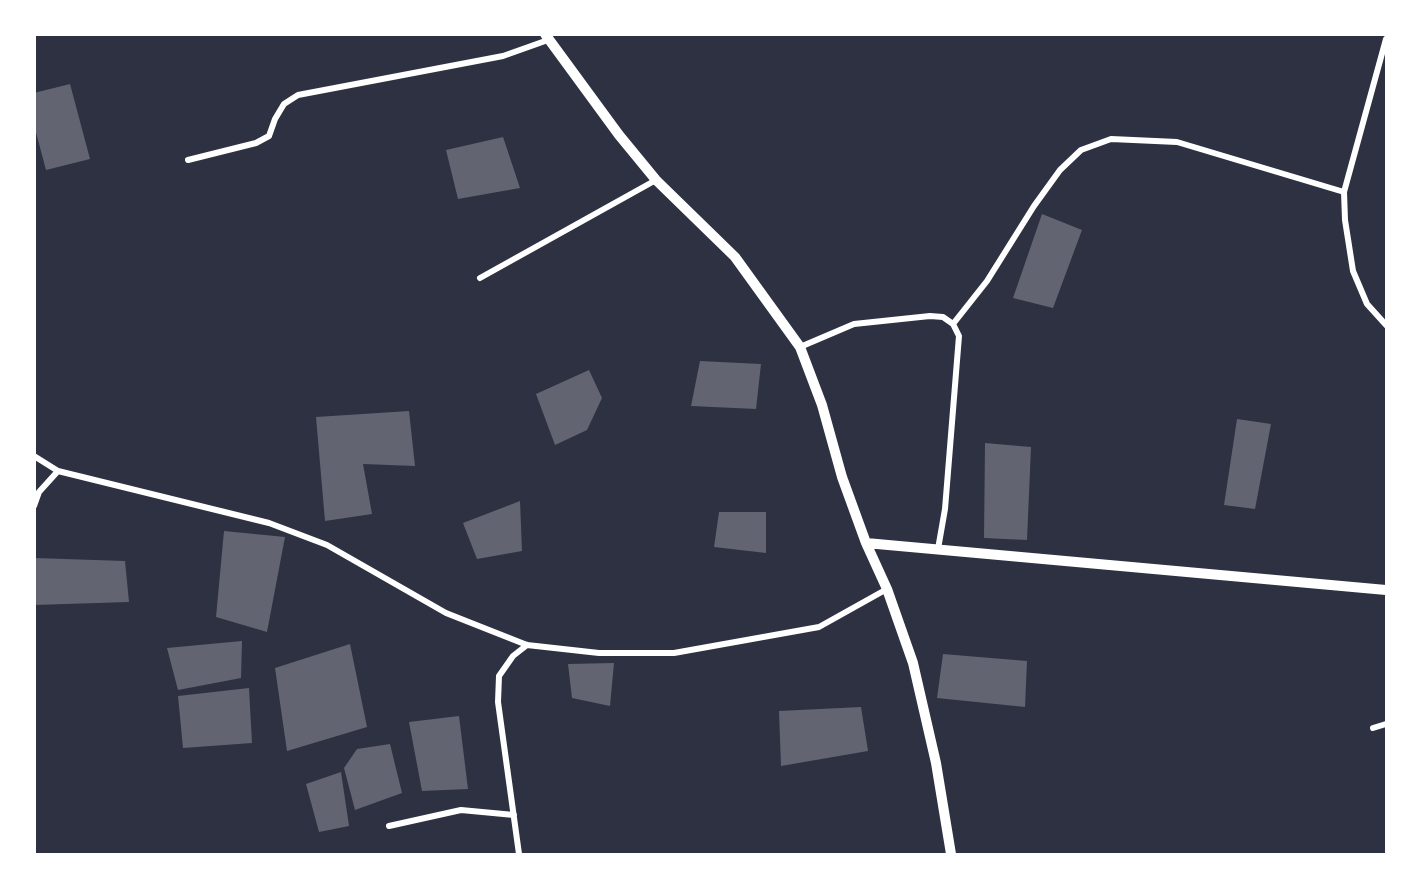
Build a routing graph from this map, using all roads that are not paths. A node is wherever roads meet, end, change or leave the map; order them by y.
1 (546, 37) edge
2 (1386, 39) edge
3 (188, 160) dead end
4 (656, 180) junction
5 (1344, 192) junction
6 (480, 278) dead end
7 (953, 324) junction
8 (1386, 326) edge
9 (800, 347) junction
10 (34, 456) edge
11 (58, 471) junction
12 (34, 506) edge
13 (866, 543) junction
14 (938, 549) junction
15 (887, 589) junction
16 (1386, 590) edge
17 (527, 645) junction
18 (1386, 724) edge
19 (1373, 728) dead end
20 (514, 815) junction
21 (389, 826) dead end
22 (519, 855) edge
23 (951, 855) edge

1 - 3 street
1 - 4 street
2 - 5 street
4 - 6 street
4 - 9 street
5 - 7 street
5 - 8 street
7 - 9 street
7 - 14 street
9 - 13 street
10 - 11 street
11 - 12 street
11 - 17 street
13 - 14 street
13 - 15 street
14 - 16 street
15 - 17 street
15 - 23 street
17 - 20 street
18 - 19 street
20 - 21 street
20 - 22 street

